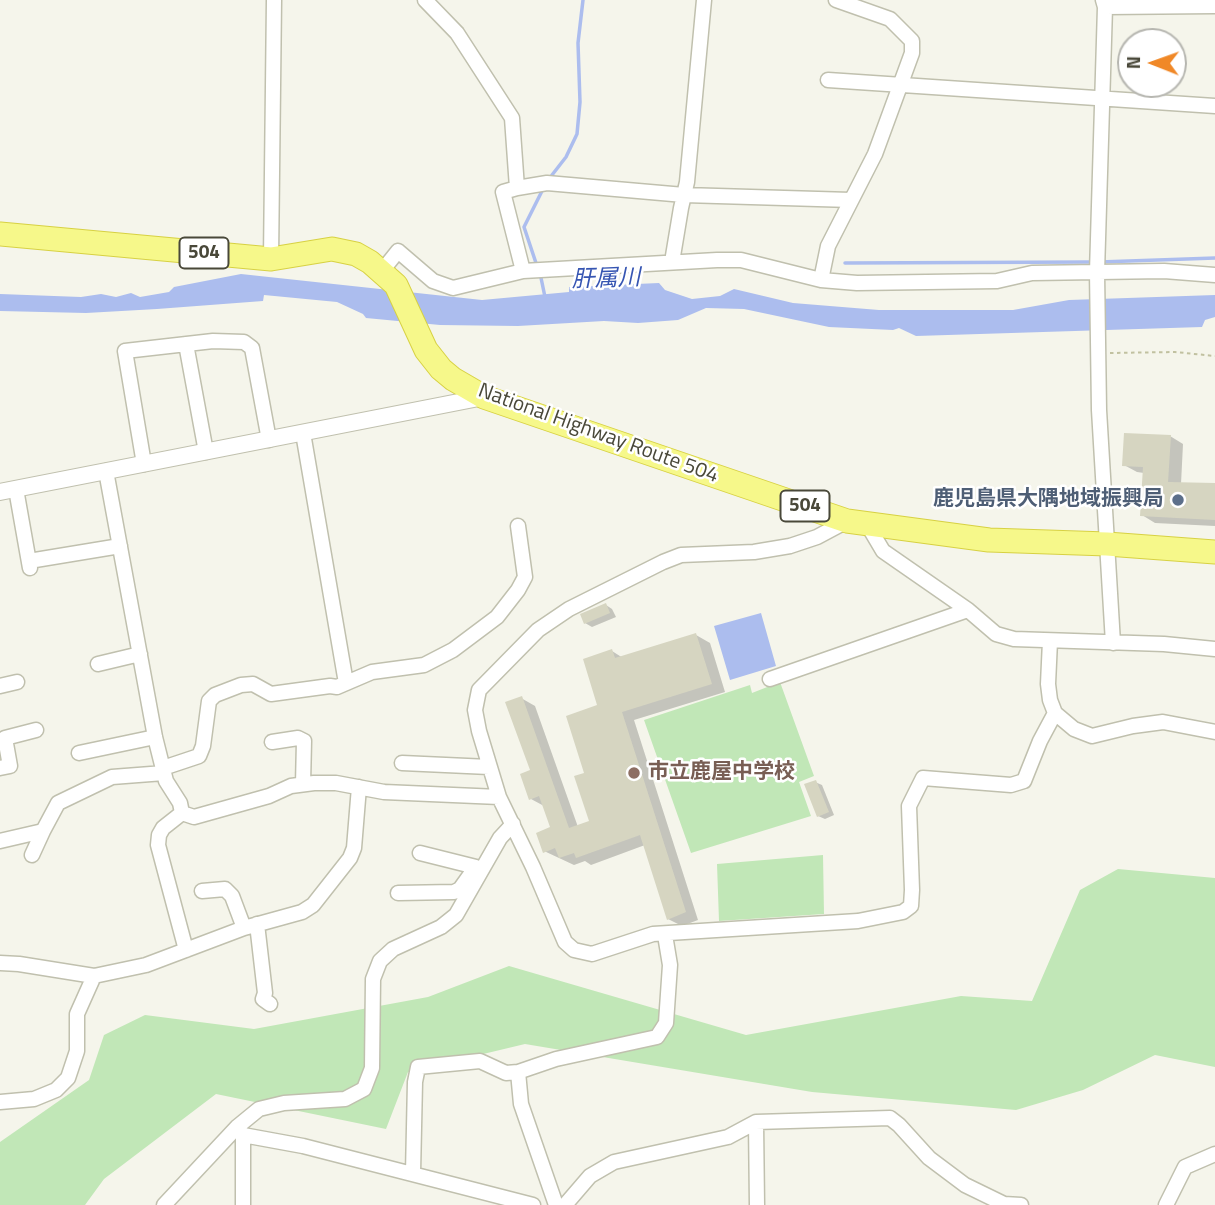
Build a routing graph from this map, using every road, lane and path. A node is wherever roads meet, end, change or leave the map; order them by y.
1 (274, 0) edge
2 (425, 0) edge
3 (704, 0) edge
4 (836, 0) edge
5 (1104, 4) edge
6 (1215, 6) edge
7 (828, 80) dead end
8 (899, 85) junction
9 (1102, 98) junction
10 (1215, 106) edge
11 (517, 188) junction
12 (684, 195) junction
13 (851, 200) junction
14 (0, 234) edge
15 (271, 259) junction
16 (672, 262) junction
17 (523, 271) junction
18 (1215, 275) edge
19 (389, 278) junction
20 (1097, 278) junction
21 (821, 280) junction
22 (186, 344) junction
23 (1099, 350) junction
24 (1215, 356) edge
25 (484, 397) junction
26 (303, 433) junction
27 (269, 440) junction
28 (206, 452) junction
29 (144, 464) junction
30 (106, 471) junction
31 (8, 491) edge
32 (857, 522) junction
33 (518, 526) dead end
34 (1107, 544) junction
35 (120, 546) junction
36 (1215, 552) edge
37 (968, 610) junction
38 (1050, 641) junction
39 (1113, 643) junction
40 (1215, 649) edge
41 (140, 654) junction
42 (99, 664) dead end
43 (770, 679) dead end
44 (17, 682) dead end
45 (346, 683) junction
46 (0, 685) edge
47 (1055, 713) junction
48 (36, 730) dead end
49 (1215, 733) edge
50 (155, 737) junction
51 (272, 742) dead end
52 (79, 753) dead end
53 (402, 764) dead end
54 (489, 767) junction
55 (0, 768) edge
56 (164, 771) junction
57 (303, 784) junction
58 (359, 787) junction
59 (499, 797) junction
60 (182, 813) junction
61 (513, 824) junction
62 (43, 831) junction
63 (0, 841) edge
64 (420, 853) dead end
65 (32, 855) dead end
66 (480, 867) junction
67 (202, 891) dead end
68 (398, 892) dead end
69 (250, 926) junction
70 (665, 935) junction
71 (186, 950) junction
72 (0, 963) edge
73 (94, 976) junction
74 (270, 1004) dead end
75 (518, 1072) junction
76 (0, 1102) edge
77 (756, 1122) junction
78 (240, 1131) junction
79 (1215, 1154) edge
80 (413, 1173) junction
81 (164, 1205) edge
82 (243, 1205) edge
83 (533, 1205) edge
84 (556, 1205) edge
85 (565, 1205) edge
86 (757, 1205) edge
87 (1021, 1205) edge
88 (1166, 1205) edge

1 - 15 street
2 - 11 street
3 - 12 street
4 - 8 street
5 - 6 street
5 - 9 street
7 - 8 street
8 - 9 street
8 - 13 street
9 - 10 street
9 - 20 street
11 - 12 street
11 - 17 street
12 - 13 street
12 - 16 street
13 - 21 street
14 - 15 highway, 504
15 - 19 highway, 504
16 - 17 street
16 - 21 street
17 - 19 street
18 - 20 street
19 - 25 highway, National Highway Route 504 / 504
20 - 21 street
20 - 23 street
22 - 27 street
22 - 28 street
22 - 29 street
23 - 24 path
23 - 34 street
25 - 26 street
25 - 32 highway, National Highway Route 504 / 504
26 - 27 street
26 - 45 street
27 - 28 street
28 - 29 street
29 - 30 street
30 - 31 street
30 - 35 street
31 - 35 street
32 - 34 highway, National Highway Route 504 / 504
32 - 37 street
32 - 54 street
33 - 45 street
34 - 36 highway, National Highway Route 504 / 504
34 - 39 street
35 - 41 street
37 - 38 street
37 - 43 street
38 - 39 street
38 - 47 street
39 - 40 street
41 - 42 street
41 - 50 street
44 - 46 street
45 - 56 street
47 - 49 street
47 - 70 street
48 - 55 street
50 - 52 street
50 - 56 street
51 - 57 street
53 - 54 street
54 - 59 street
56 - 60 street
56 - 62 street
57 - 58 street
57 - 60 street
58 - 59 street
58 - 69 street
59 - 61 street
60 - 71 street
61 - 66 street
61 - 70 street
62 - 63 street
62 - 65 street
64 - 66 street
66 - 68 street
66 - 78 street
67 - 69 street
69 - 71 street
69 - 74 street
70 - 75 street
71 - 73 street
72 - 73 street
73 - 76 street
75 - 80 street
75 - 84 street
77 - 85 street
77 - 86 street
77 - 87 street
78 - 80 street
78 - 81 street
78 - 82 street
79 - 88 street
80 - 83 street

